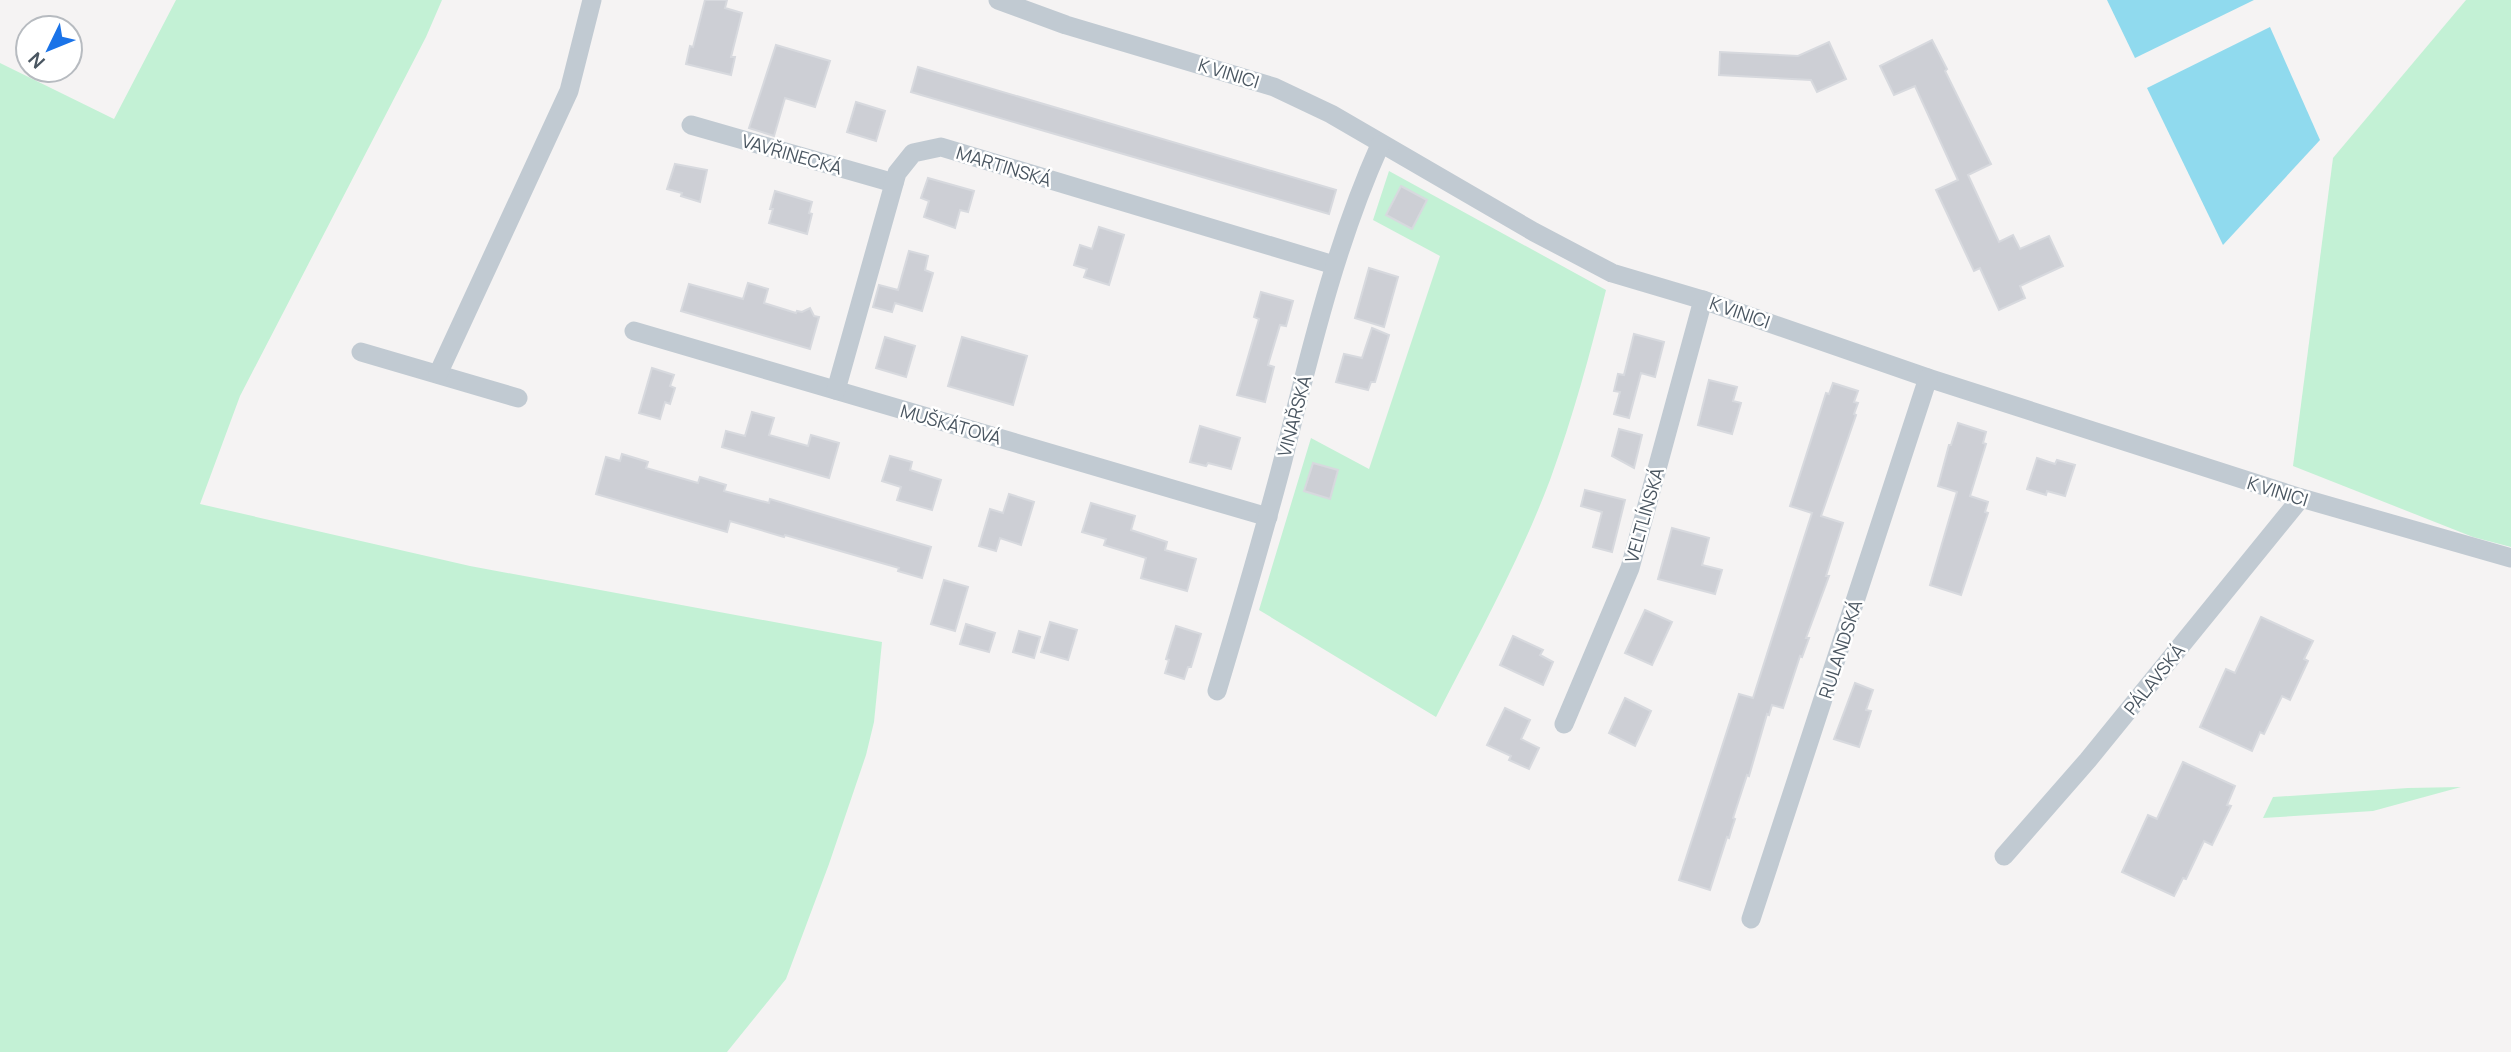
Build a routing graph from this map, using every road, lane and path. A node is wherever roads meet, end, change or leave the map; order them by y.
1 (592, 0) edge
2 (998, 0) edge
3 (691, 125) dead end
4 (1380, 145) junction
5 (894, 183) junction
6 (1334, 265) junction
7 (1703, 300) junction
8 (634, 331) dead end
9 (360, 352) dead end
10 (438, 374) junction
11 (1928, 378) junction
12 (836, 390) junction
13 (518, 398) dead end
14 (2301, 499) junction
15 (1268, 517) junction
16 (2511, 558) edge
17 (1217, 691) dead end
18 (1564, 723) dead end
19 (2004, 856) dead end
20 (1751, 919) dead end

1 - 10 street
2 - 4 street, K VINICI
3 - 5 street, VAVŘINECKÁ
4 - 6 street, VINAŘSKÁ
4 - 7 street, K VINICI
5 - 6 street, MARTINSKÁ
5 - 12 street, MARTINSKÁ
6 - 15 street, VINAŘSKÁ
7 - 11 street, K VINICI
7 - 18 street, VELTLÍNSKÁ
8 - 12 street, MUŠKÁTOVÁ
9 - 10 street
10 - 13 street
11 - 14 street, K VINICI
11 - 20 street, RULANDSKÁ
12 - 15 street, MUŠKÁTOVÁ
14 - 16 street, K VINICI
14 - 19 street, PÁLAVSKÁ
15 - 17 street, VINAŘSKÁ

